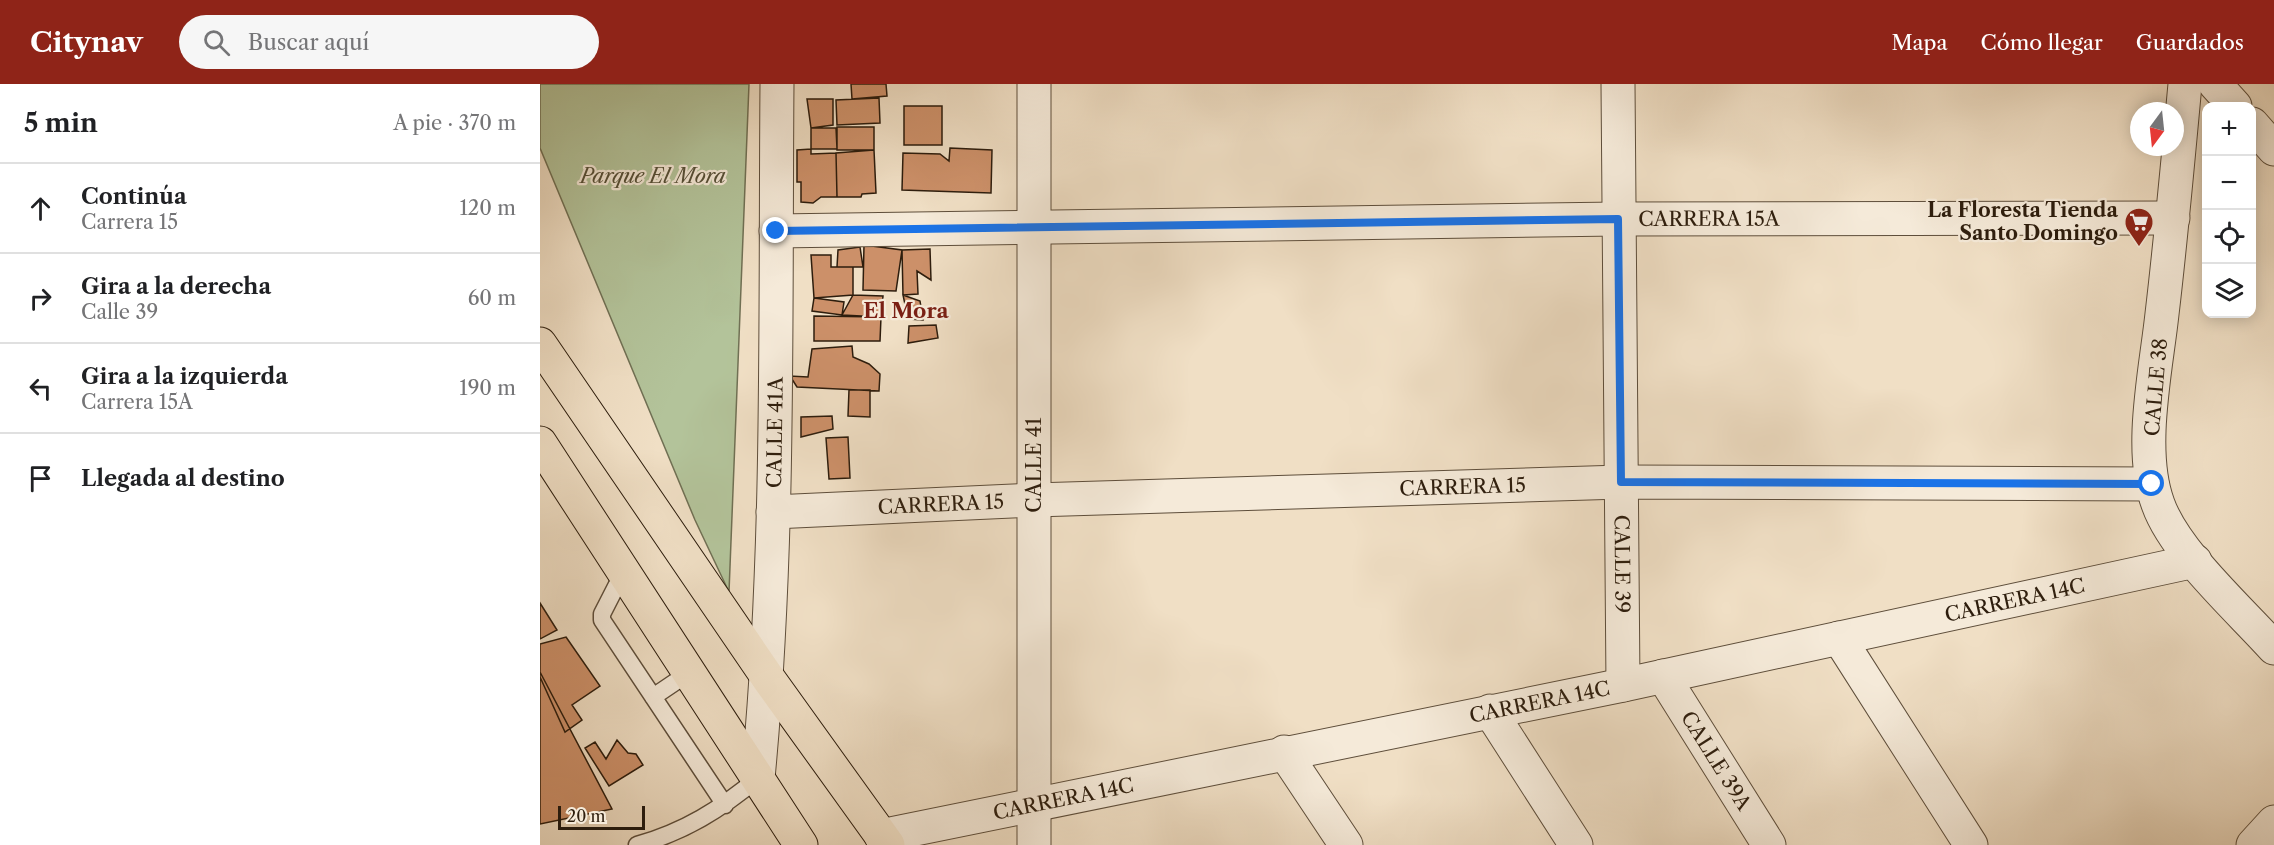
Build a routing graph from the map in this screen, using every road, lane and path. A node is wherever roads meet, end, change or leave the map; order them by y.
1 (777, 84) edge
2 (1034, 84) edge
3 (1618, 84) edge
4 (2185, 84) edge
5 (2215, 84) edge
6 (2231, 102) edge
7 (2256, 129) edge
8 (2274, 150) edge
9 (2173, 218) junction
10 (1618, 219) junction
11 (1034, 229) junction
12 (776, 231) junction
13 (540, 344) edge
14 (540, 443) edge
15 (1621, 482) junction
16 (2152, 484) junction
17 (1034, 500) junction
18 (773, 512) junction
19 (2195, 561) junction
20 (624, 571) junction
21 (1839, 638) junction
22 (2274, 648) edge
23 (690, 672) junction
24 (1663, 676) junction
25 (768, 678) junction
26 (1623, 685) junction
27 (653, 697) junction
28 (1490, 711) junction
29 (1284, 752) junction
30 (758, 778) junction
31 (1035, 804) junction
32 (725, 805) junction
33 (2274, 822) edge
34 (885, 840) edge
35 (637, 845) edge
36 (801, 845) edge
37 (1034, 845) edge
38 (1346, 845) edge
39 (1576, 845) edge
40 (1769, 845) edge
41 (1971, 845) edge
42 (2253, 845) edge

1 - 12 street, CALLE 41A
2 - 11 street, CALLE 41
3 - 10 street, CALLE 39
4 - 9 street, CALLE 38
5 - 6 street
7 - 8 street
9 - 10 street, CARRERA 15A
9 - 16 street, CALLE 38
10 - 11 street, CARRERA 15A
10 - 15 street, CALLE 39
11 - 12 street, CARRERA 15A
11 - 17 street, CALLE 41
12 - 18 street, CALLE 41A
13 - 25 main road
14 - 20 main road
15 - 16 street, CARRERA 15
15 - 17 street, CARRERA 15
15 - 26 street, CALLE 39
16 - 19 street, CALLE 38
17 - 18 street, CARRERA 15
17 - 31 street, CALLE 41
18 - 25 street, CALLE 41A
19 - 21 street, CARRERA 14C
19 - 22 street, CALLE 38
20 - 23 main road
20 - 27 lane
21 - 24 street, CARRERA 14C
21 - 41 street
23 - 27 lane
23 - 30 main road
24 - 26 street, CARRERA 14C
24 - 40 street, CALLE 39A
25 - 30 street, CALLE 41A
25 - 34 main road
26 - 28 street, CARRERA 14C
27 - 32 lane
28 - 29 street, CARRERA 14C
28 - 39 street
29 - 31 street, CARRERA 14C
29 - 38 street
30 - 32 lane
30 - 36 main road
31 - 34 street, CARRERA 14C
31 - 37 street, CALLE 41
32 - 35 lane
33 - 42 street

